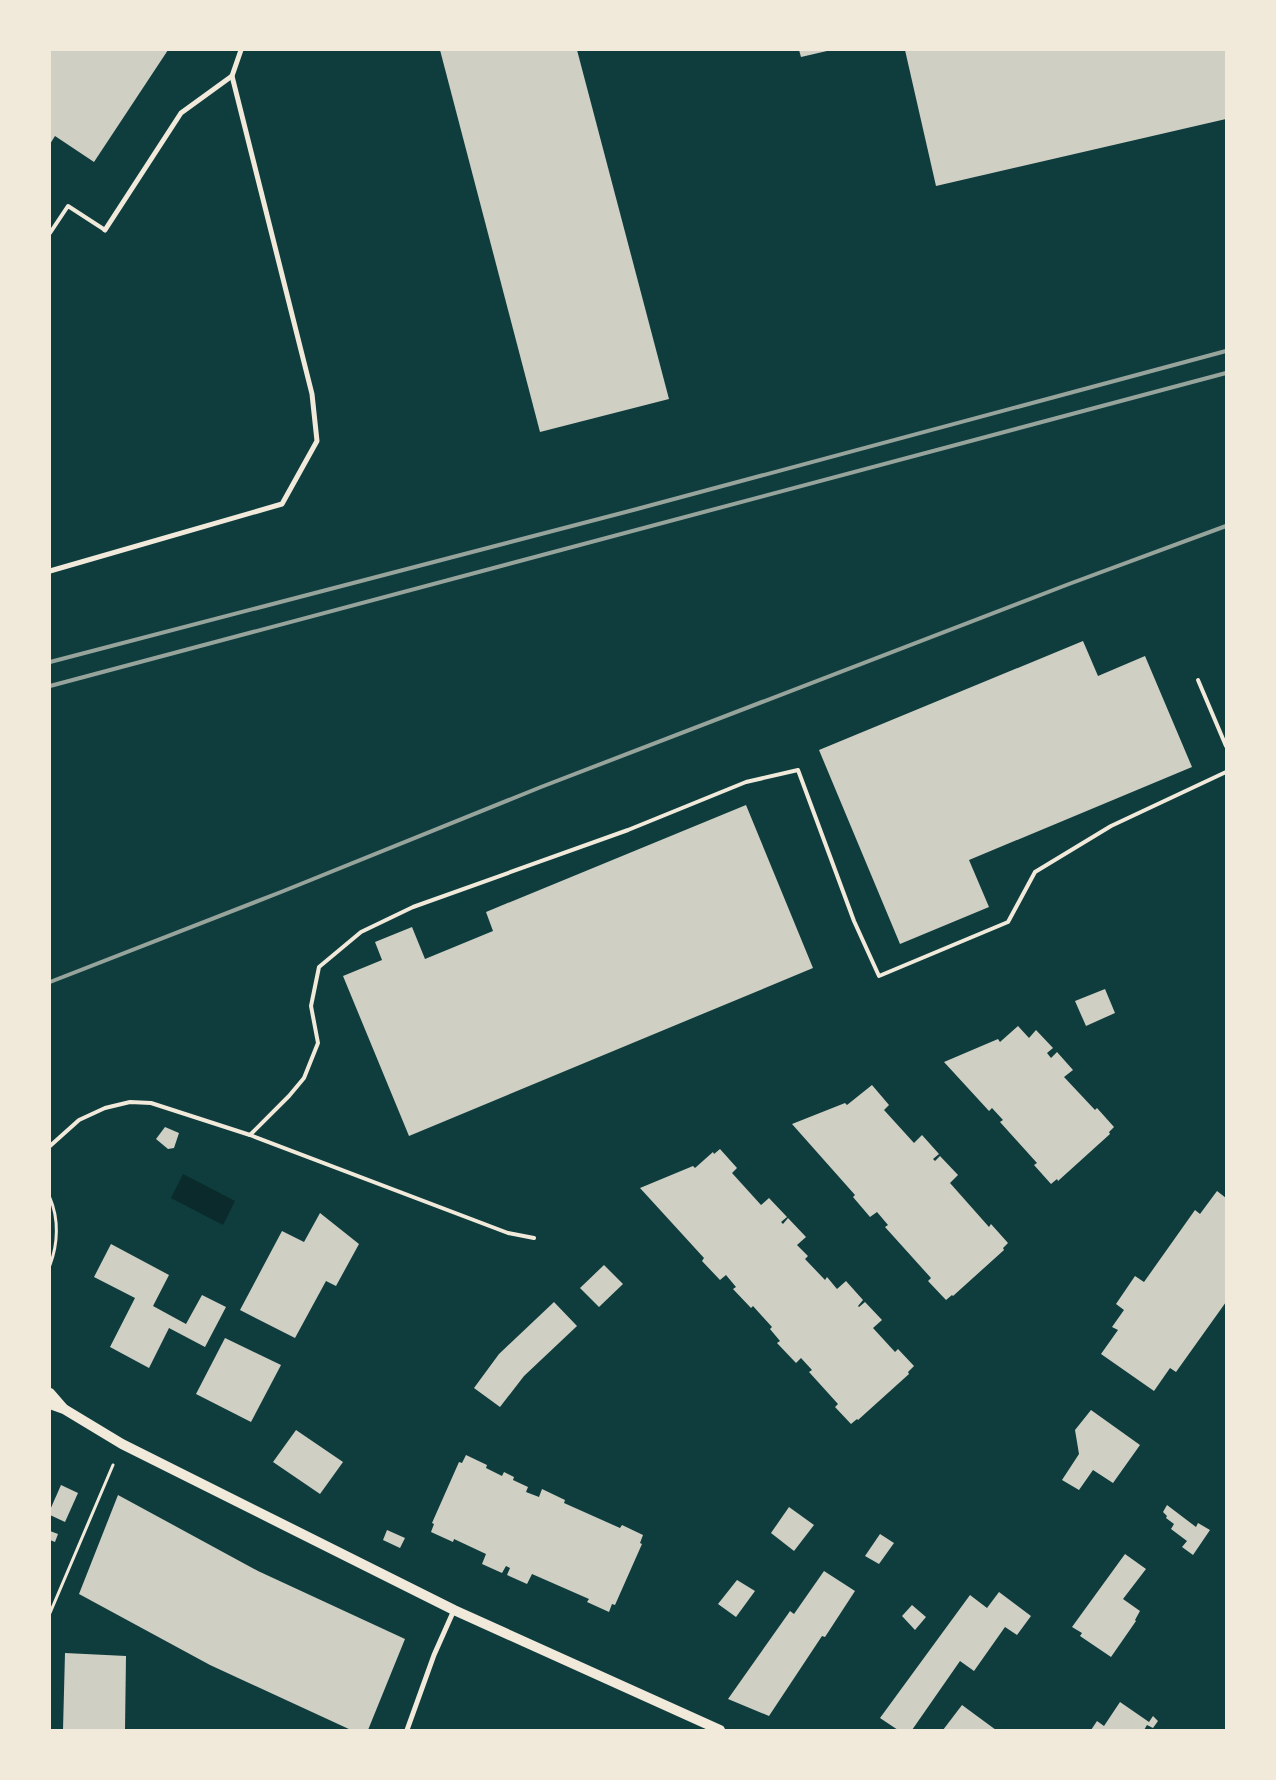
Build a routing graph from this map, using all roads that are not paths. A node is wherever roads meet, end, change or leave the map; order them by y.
1 (241, 50) edge
2 (232, 76) junction
3 (105, 230) joint
4 (50, 233) edge
5 (50, 571) edge
6 (1198, 680) dead end
7 (1226, 746) edge
8 (1226, 772) edge
9 (250, 1135) junction
10 (50, 1146) edge
11 (534, 1238) dead end
12 (50, 1393) edge
13 (50, 1404) edge
14 (64, 1409) junction
15 (454, 1610) junction
16 (407, 1730) edge
17 (720, 1730) edge

1 - 2 street
2 - 3 street
2 - 5 street
3 - 4 lane
6 - 7 lane
8 - 9 lane
9 - 10 lane
9 - 11 lane
12 - 14 main road
13 - 14 main road
14 - 15 main road
15 - 16 street
15 - 17 main road

